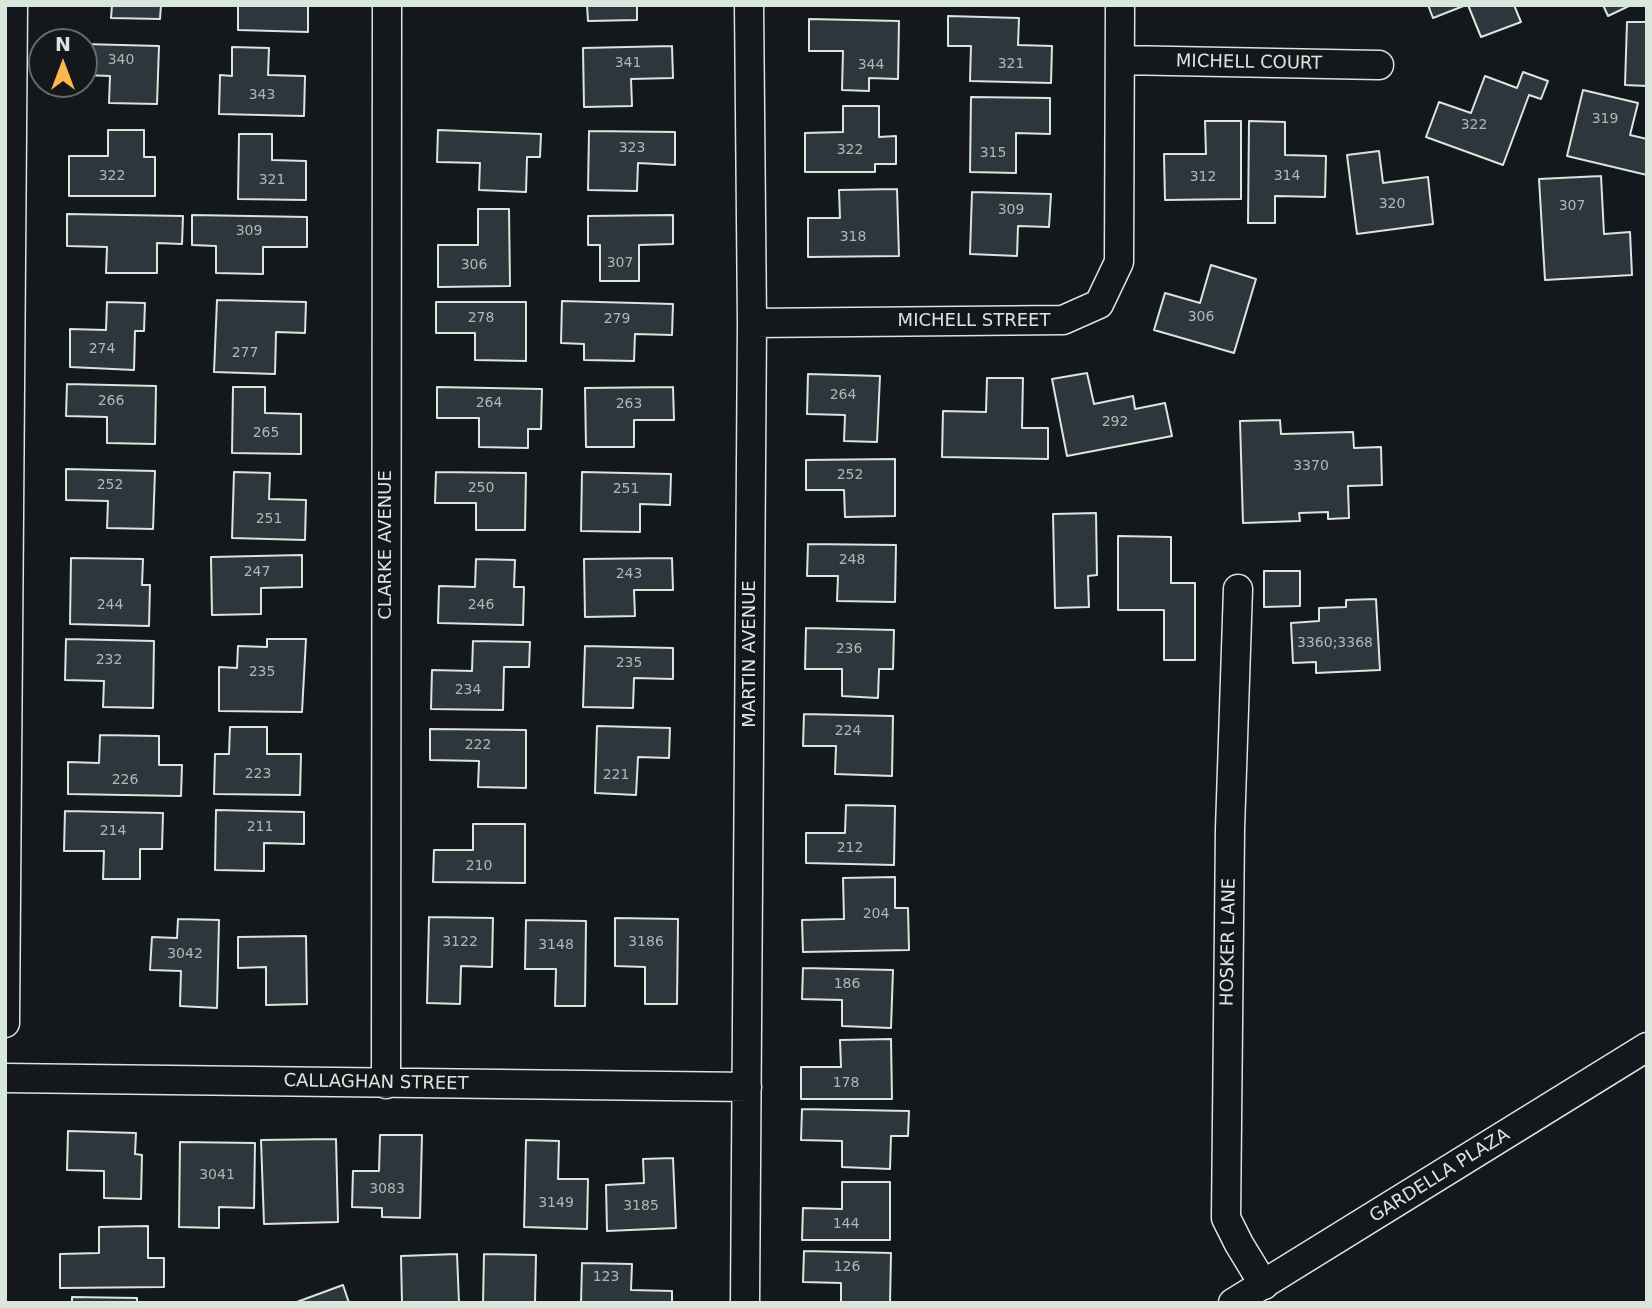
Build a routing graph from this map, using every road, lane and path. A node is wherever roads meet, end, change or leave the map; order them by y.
1 (13, 5) edge
2 (387, 5) edge
3 (749, 5) edge
4 (1120, 5) edge
5 (9, 55) edge
6 (1120, 60) junction
7 (1379, 65) dead end
8 (752, 323) junction
9 (1238, 589) dead end
10 (5, 1023) edge
11 (1647, 1047) edge
12 (5, 1078) edge
13 (386, 1084) junction
14 (747, 1087) junction
15 (1264, 1285) junction
16 (745, 1303) edge
17 (1233, 1303) edge

1 - 5 street
2 - 13 street, CLARKE AVENUE
3 - 8 street, MARTIN AVENUE
4 - 6 street, MICHELL STREET
5 - 10 street
6 - 7 street, MICHELL COURT
6 - 8 street, MICHELL STREET
8 - 14 street, MARTIN AVENUE
9 - 15 street, HOSKER LANE
11 - 15 street, GARDELLA PLAZA
12 - 13 street, CALLAGHAN STREET
13 - 14 street, CALLAGHAN STREET
14 - 16 street, MARTIN AVENUE
15 - 17 street, GARDELLA PLAZA

